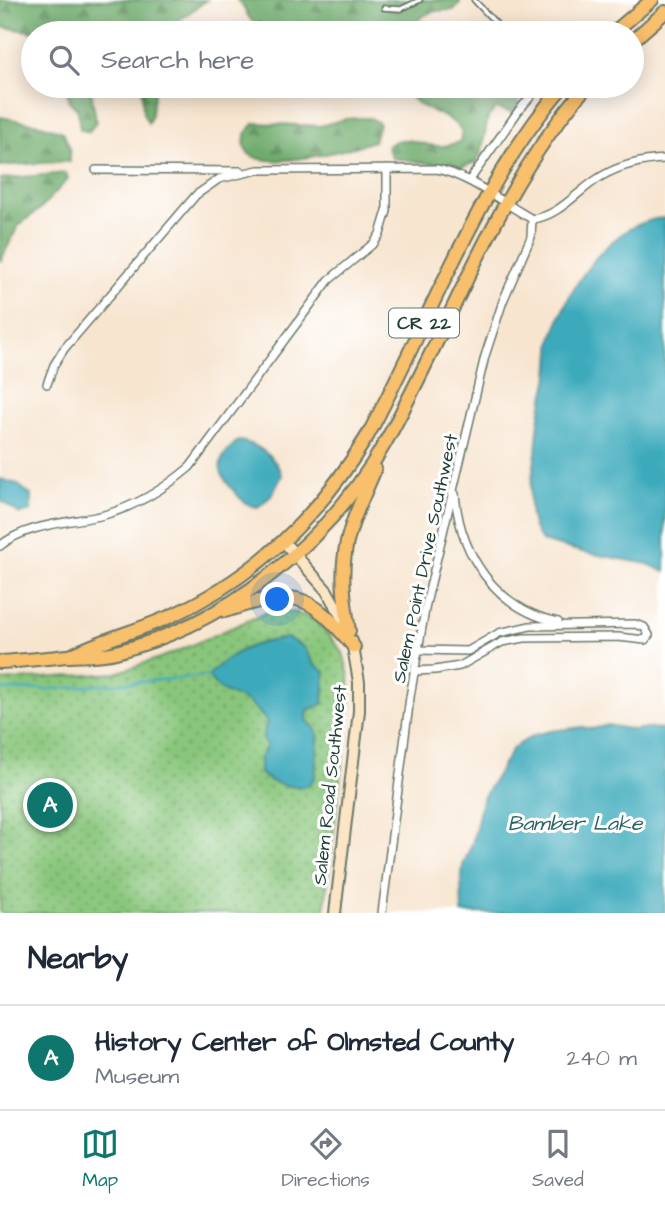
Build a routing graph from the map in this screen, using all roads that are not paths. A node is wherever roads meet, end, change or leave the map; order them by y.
1 (420, 0) edge
2 (474, 0) edge
3 (652, 0) edge
4 (384, 8) dead end
5 (665, 12) edge
6 (494, 21) edge
7 (627, 21) edge
8 (644, 30) edge
9 (530, 98) edge
10 (554, 98) edge
11 (578, 98) edge
12 (665, 159) edge
13 (387, 169) junction
14 (96, 170) dead end
15 (245, 172) junction
16 (469, 181) junction
17 (496, 199) junction
18 (532, 219) junction
19 (47, 384) dead end
20 (386, 441) junction
21 (455, 486) junction
22 (284, 542) junction
23 (0, 546) edge
24 (295, 554) junction
25 (205, 617) junction
26 (572, 625) junction
27 (349, 631) junction
28 (354, 647) junction
29 (418, 650) junction
30 (70, 656) junction
31 (0, 662) edge
32 (414, 671) junction
33 (335, 913) edge
34 (382, 913) edge

1 - 4 lane
2 - 6 lane
3 - 7 main road
5 - 8 main road
9 - 16 street
10 - 17 main road, CR 22
11 - 17 main road, CR 22
12 - 18 street
13 - 15 street
13 - 16 street
13 - 23 street
14 - 15 street
15 - 19 street
16 - 17 street
17 - 18 street
17 - 20 main road, CR 22
17 - 22 main road, CR 22
18 - 21 street, Salem Point Drive Southwest
20 - 24 main road, CR 22
20 - 27 main road
21 - 26 street
21 - 29 street, Salem Point Drive Southwest
22 - 24 main road, Salem Road Southwest
22 - 30 main road, CR 22
24 - 25 main road, CR 22
24 - 27 main road, Salem Road Southwest
25 - 28 main road
25 - 30 main road, CR 22
26 - 29 street
26 - 32 street
27 - 28 main road, Salem Road Southwest
28 - 33 main road, Salem Road Southwest
29 - 32 street, Salem Point Drive Southwest
30 - 31 main road, CR 22
32 - 34 street, Salem Point Drive Southwest

